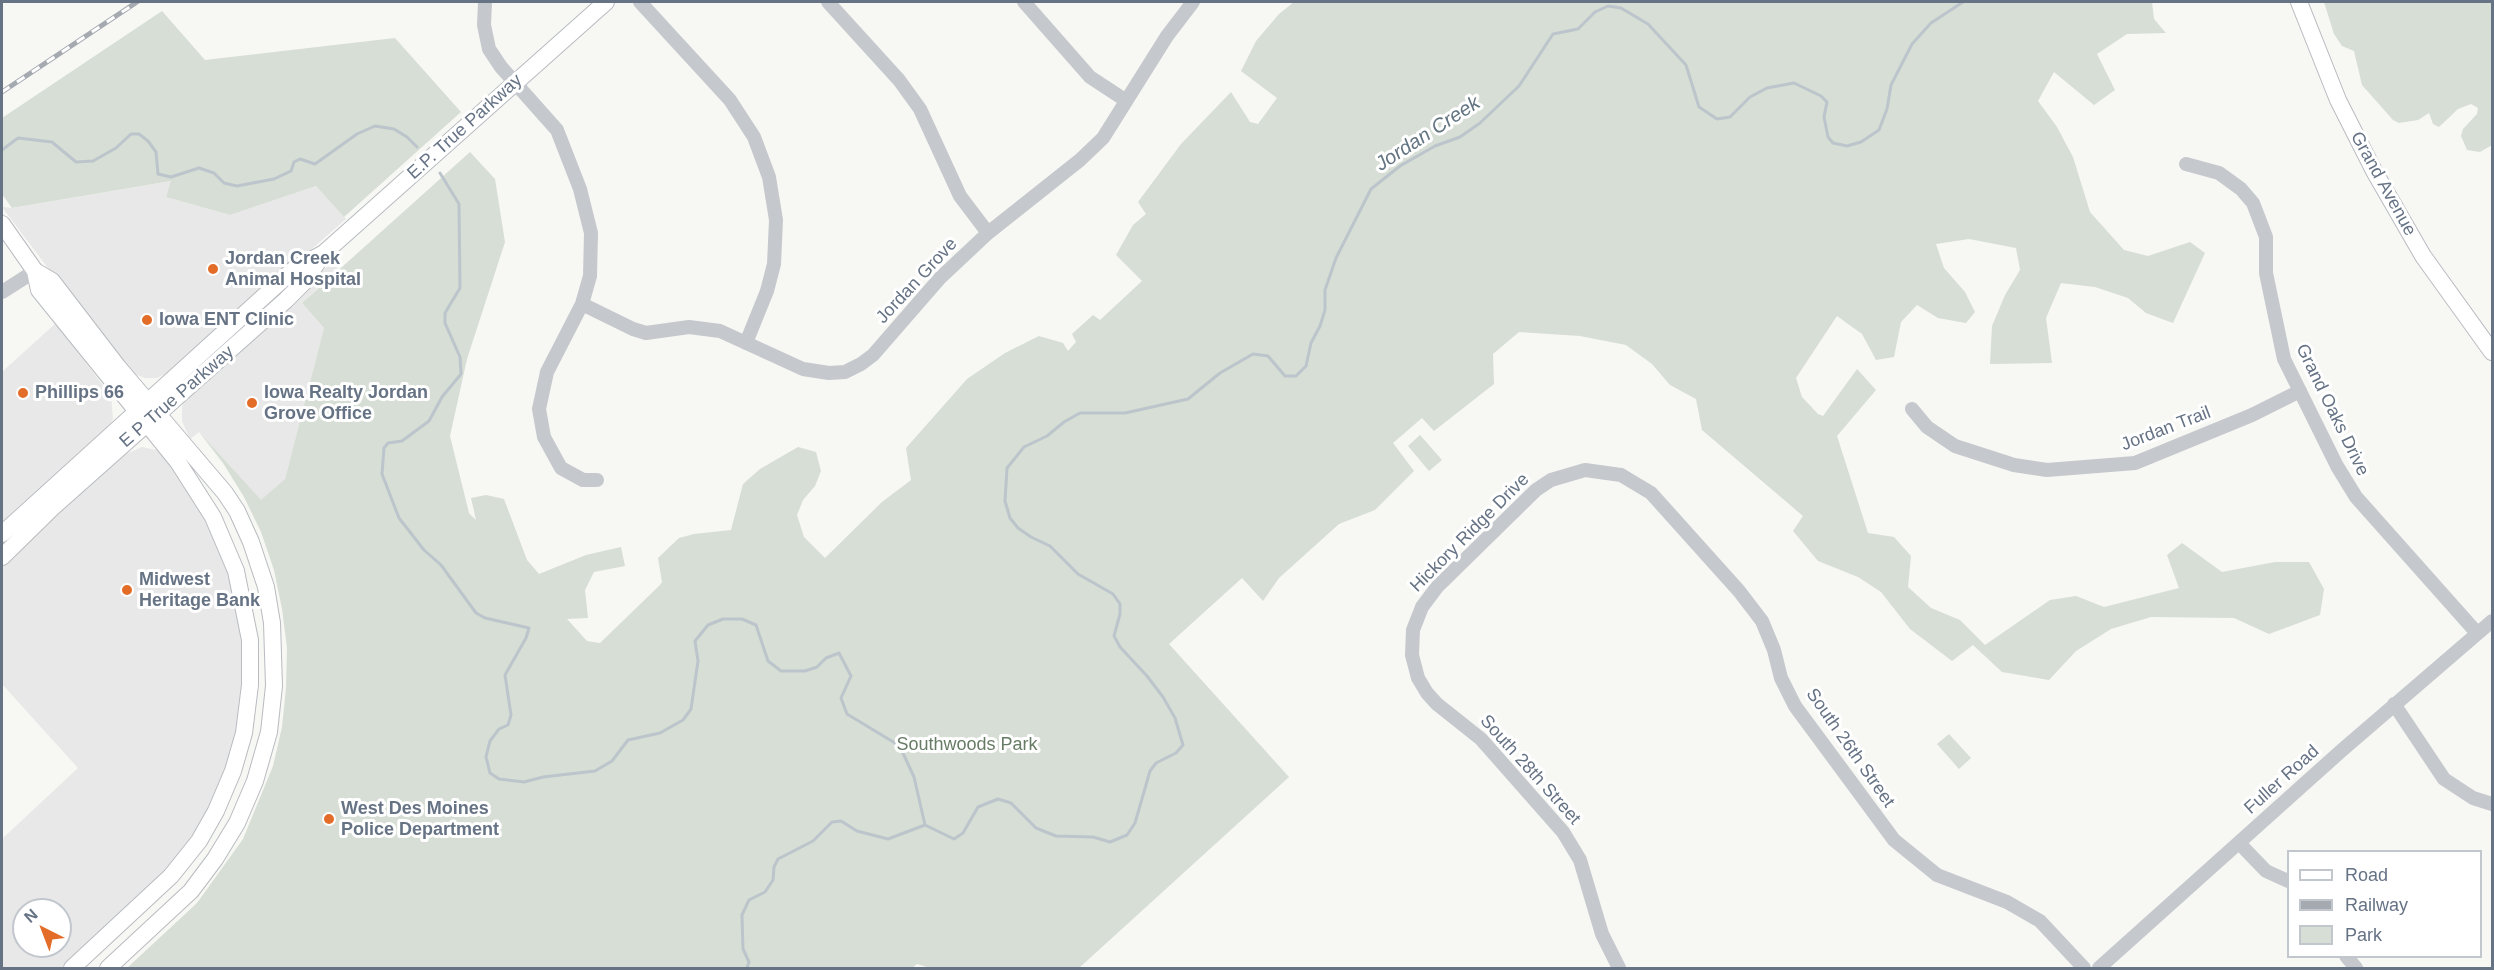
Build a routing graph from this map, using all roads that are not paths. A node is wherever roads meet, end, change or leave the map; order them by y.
1 (485, 2) edge
2 (606, 2) edge
3 (640, 2) edge
4 (828, 2) edge
5 (1024, 2) edge
6 (1193, 2) edge
7 (2299, 2) edge
8 (514, 83) junction
9 (1125, 100) junction
10 (2186, 164) dead end
11 (2, 224) edge
12 (988, 233) junction
13 (324, 253) joint
14 (35, 271) junction
15 (2, 292) edge
16 (582, 304) junction
17 (746, 344) junction
18 (2493, 352) edge
19 (2300, 391) junction
20 (1912, 409) dead end
21 (148, 412) junction
22 (1614, 473) joint
23 (597, 480) dead end
24 (2, 534) edge
25 (2, 557) edge
26 (2493, 621) edge
27 (2477, 633) junction
28 (1418, 678) joint
29 (2394, 704) junction
30 (2493, 804) edge
31 (2239, 843) junction
32 (2287, 880) edge
33 (2115, 963) edge
34 (72, 969) edge
35 (108, 969) edge
36 (1619, 969) edge
37 (2084, 969) edge
38 (2099, 969) edge

1 - 8 street
2 - 8 main road, E.P. True Parkway
3 - 17 street
4 - 12 street
5 - 9 street
6 - 9 street, Jordan Grove
7 - 18 main road, Grand Avenue
8 - 13 main road, E.P. True Parkway
8 - 16 street
9 - 12 street, Jordan Grove
10 - 19 street, Grand Oaks Drive
11 - 14 main road
12 - 17 street, Jordan Grove
13 - 21 main road, E P True Parkway
14 - 15 street
14 - 21 main road
16 - 17 street, Jordan Grove
16 - 23 street
19 - 20 street, Jordan Trail
19 - 27 street, Grand Oaks Drive
21 - 24 main road, E P True Parkway
21 - 25 main road, E P True Parkway
21 - 34 main road
21 - 35 main road
22 - 28 street, Hickory Ridge Drive
22 - 37 street, South 26th Street
26 - 27 street, Fuller Road
27 - 29 street, Fuller Road
28 - 36 street, South 28th Street
29 - 30 street
29 - 31 street, Fuller Road
31 - 32 street
31 - 33 street, Fuller Road
33 - 38 street, Fuller Road

